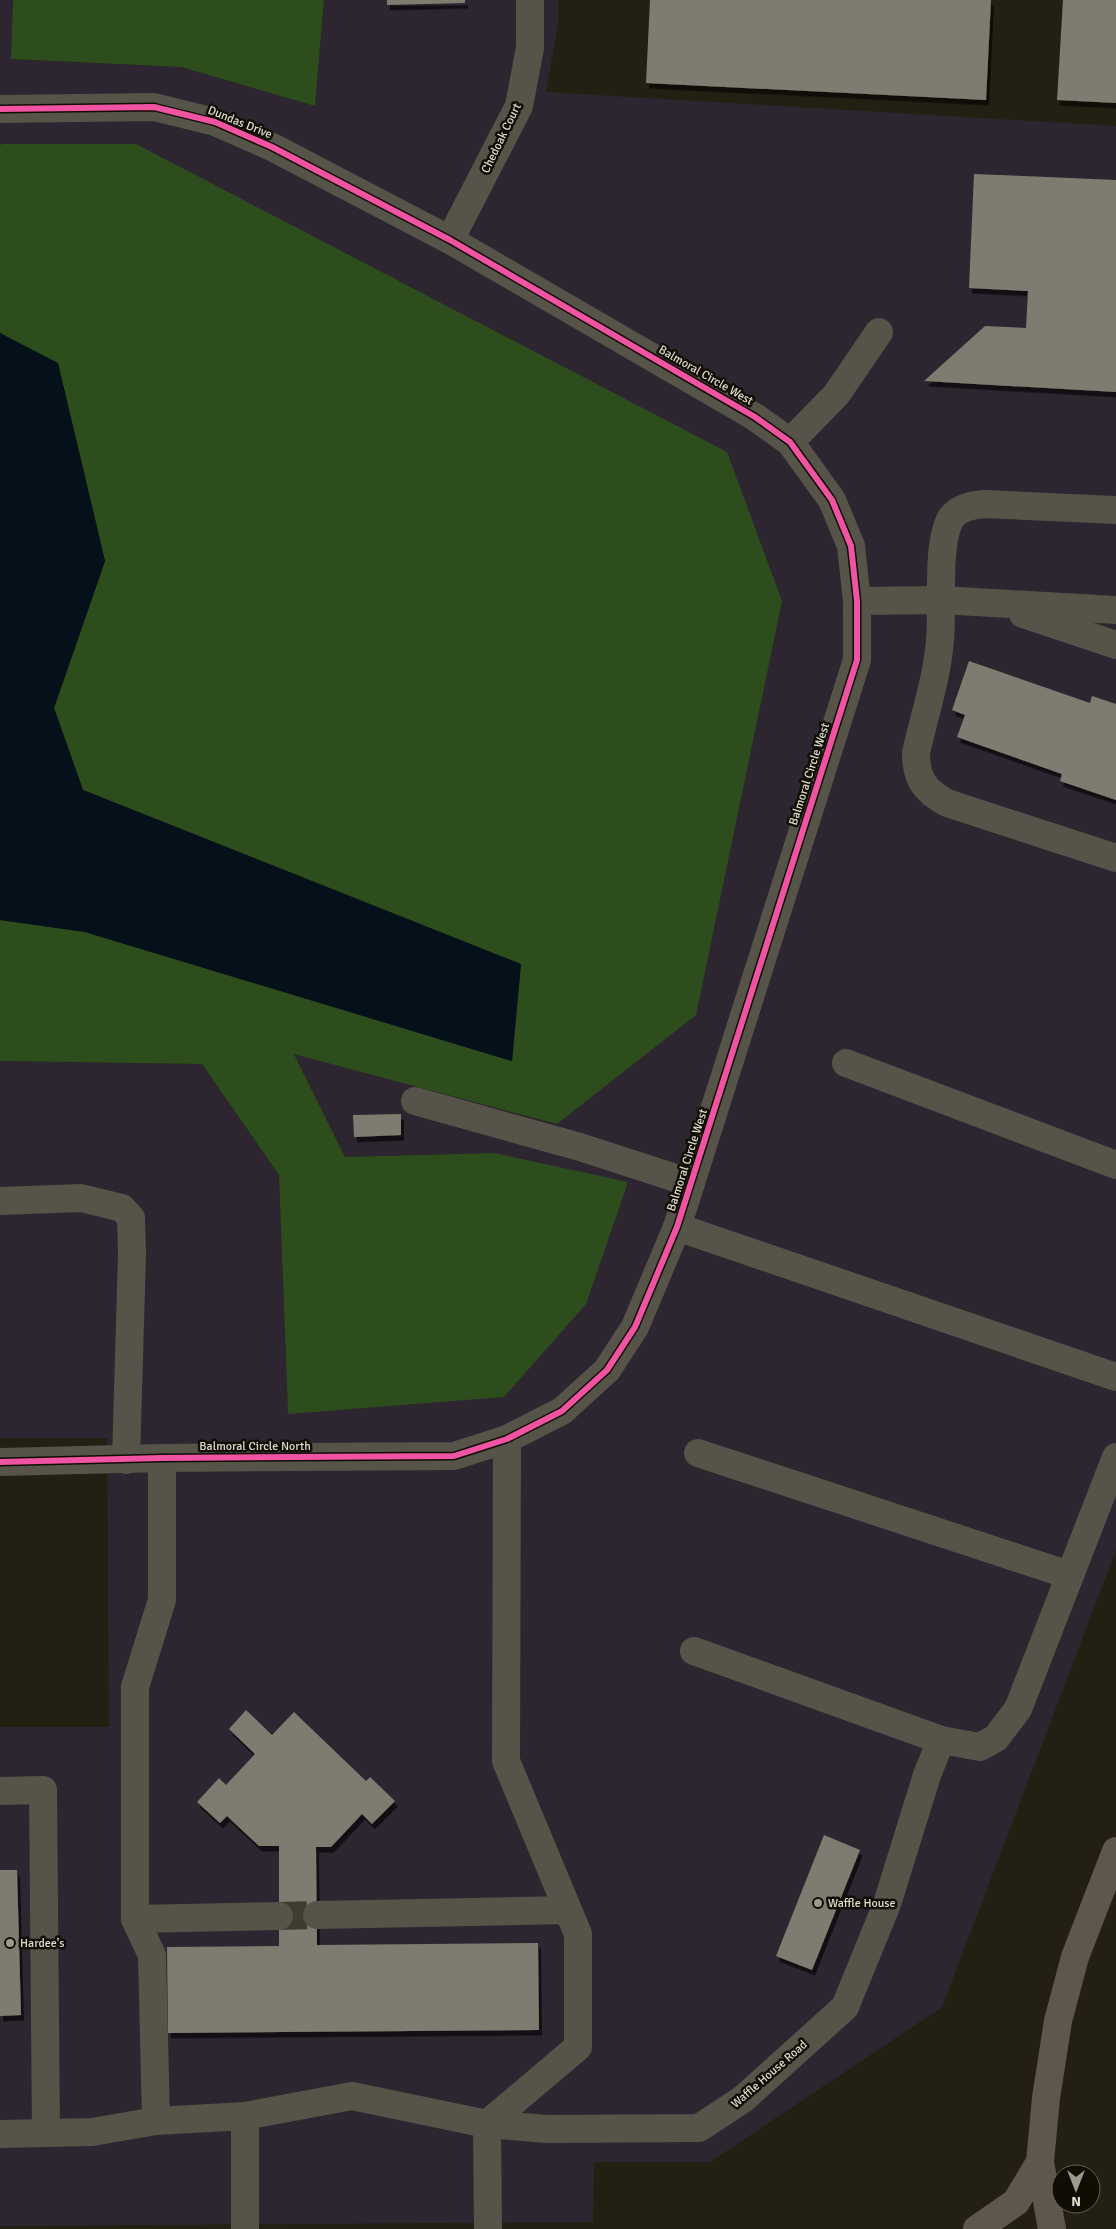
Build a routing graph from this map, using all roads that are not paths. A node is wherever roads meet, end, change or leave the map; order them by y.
1 (530, 0) edge
2 (0, 109) edge
3 (450, 240) junction
4 (879, 332) dead end
5 (790, 442) junction
6 (1116, 510) edge
7 (941, 600) junction
8 (856, 601) junction
9 (988, 603) junction
10 (1116, 610) edge
11 (1116, 644) edge
12 (1116, 858) edge
13 (846, 1063) dead end
14 (415, 1101) dead end
15 (1116, 1165) edge
16 (691, 1183) junction
17 (0, 1200) edge
18 (677, 1227) junction
19 (1116, 1377) edge
20 (507, 1439) junction
21 (698, 1453) dead end
22 (1116, 1457) edge
23 (162, 1458) junction
24 (126, 1460) junction
25 (0, 1462) edge
26 (1069, 1575) junction
27 (694, 1651) dead end
28 (941, 1740) junction
29 (0, 1791) edge
30 (1116, 1851) edge
31 (568, 1910) junction
32 (317, 1915) tunnel mouth
33 (279, 1916) tunnel mouth
34 (135, 1919) junction
35 (246, 2116) junction
36 (156, 2121) junction
37 (487, 2124) junction
38 (46, 2132) junction
39 (0, 2134) edge
40 (1040, 2162) junction
41 (245, 2229) edge
42 (488, 2229) edge
43 (977, 2229) edge
44 (1052, 2229) edge

1 - 3 street, Chedoak Court
2 - 3 street, Dundas Drive
3 - 5 street, Balmoral Circle West
4 - 5 street
5 - 8 street, Balmoral Circle West
6 - 7 street
7 - 8 street
7 - 9 street
7 - 12 street
8 - 16 street, Balmoral Circle West
9 - 10 street
9 - 11 street
13 - 15 street
14 - 16 street
16 - 18 street, Balmoral Circle West
17 - 24 street
18 - 19 street
18 - 20 street, Balmoral Circle West
20 - 23 street, Balmoral Circle North
20 - 31 street
21 - 26 street
22 - 26 street
23 - 24 street, Balmoral Circle North
23 - 34 street
24 - 25 street, Balmoral Circle North
26 - 28 street
27 - 28 street
28 - 37 street, Waffle House Road
29 - 38 street
30 - 40 highway
31 - 32 street
31 - 37 street
33 - 34 street
34 - 36 street
35 - 36 street, Waffle House Road
35 - 37 street, Waffle House Road
35 - 41 street
36 - 38 street, Waffle House Road
37 - 42 street
38 - 39 street, Waffle House Road
40 - 43 highway
40 - 44 highway

